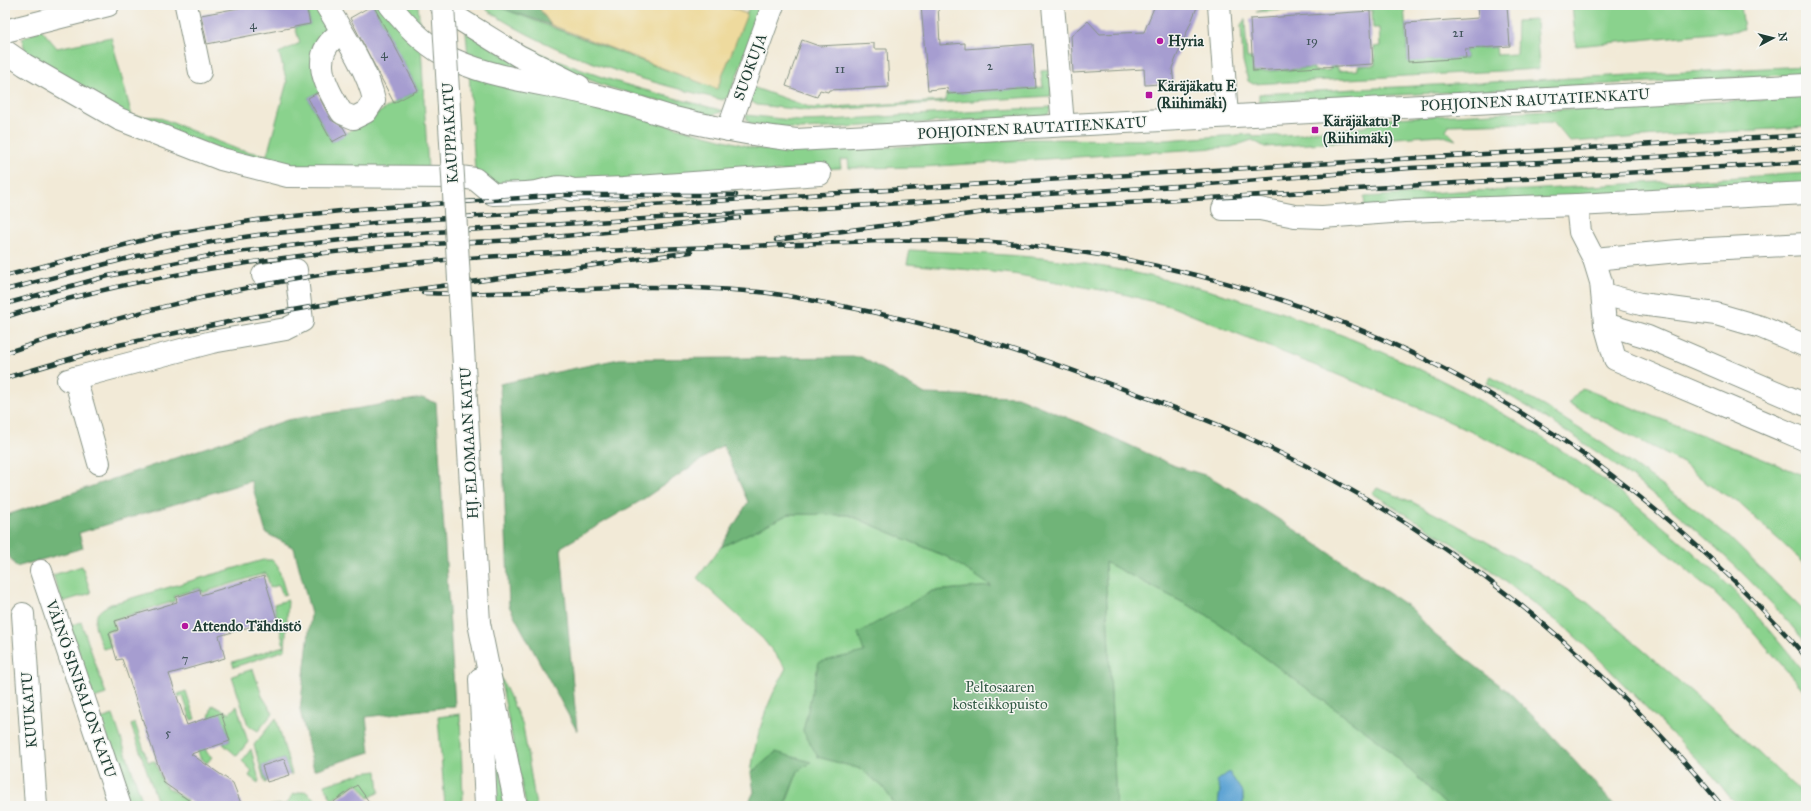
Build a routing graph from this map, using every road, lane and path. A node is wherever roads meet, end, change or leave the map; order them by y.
1 (108, 5) edge
2 (186, 5) edge
3 (326, 5) edge
4 (390, 5) edge
5 (441, 5) edge
6 (773, 5) edge
7 (1053, 5) edge
8 (1219, 5) edge
9 (5, 31) edge
10 (342, 32) dead end
11 (5, 51) edge
12 (200, 72) dead end
13 (1806, 86) edge
14 (597, 96) junction
15 (1227, 116) junction
16 (1063, 125) junction
17 (728, 130) junction
18 (820, 174) dead end
19 (1806, 193) edge
20 (1577, 205) junction
21 (1223, 209) dead end
22 (1806, 244) edge
23 (1594, 260) junction
24 (458, 262) joint
25 (263, 274) dead end
26 (1603, 294) junction
27 (1605, 324) junction
28 (1806, 346) edge
29 (1806, 405) edge
30 (1806, 440) edge
31 (99, 464) dead end
32 (41, 571) dead end
33 (23, 614) dead end
34 (479, 623) junction
35 (36, 806) edge
36 (120, 806) edge
37 (486, 806) edge
38 (516, 806) edge

1 - 9 street
2 - 12 street
3 - 10 street
4 - 14 street, POHJOINEN RAUTATIENKATU
5 - 14 street, POHJOINEN RAUTATIENKATU
5 - 24 street, KAUPPAKATU, bridge
6 - 17 street, SUOKUJA
7 - 16 street
8 - 15 street
11 - 18 street
13 - 15 street, POHJOINEN RAUTATIENKATU
14 - 17 street, POHJOINEN RAUTATIENKATU
15 - 16 street, POHJOINEN RAUTATIENKATU
16 - 17 street, POHJOINEN RAUTATIENKATU
19 - 20 street
20 - 21 street
20 - 23 street
22 - 23 street
23 - 26 street
24 - 34 street, HJ. ELOMAAN KATU, bridge
25 - 31 street
26 - 27 street
26 - 28 street
27 - 29 street
27 - 30 street
32 - 36 street, VÄINÖ SINISALON KATU
33 - 35 street, KUUKATU
34 - 37 street, HJ. ELOMAAN KATU
34 - 38 street, HJ. ELOMAAN KATU

